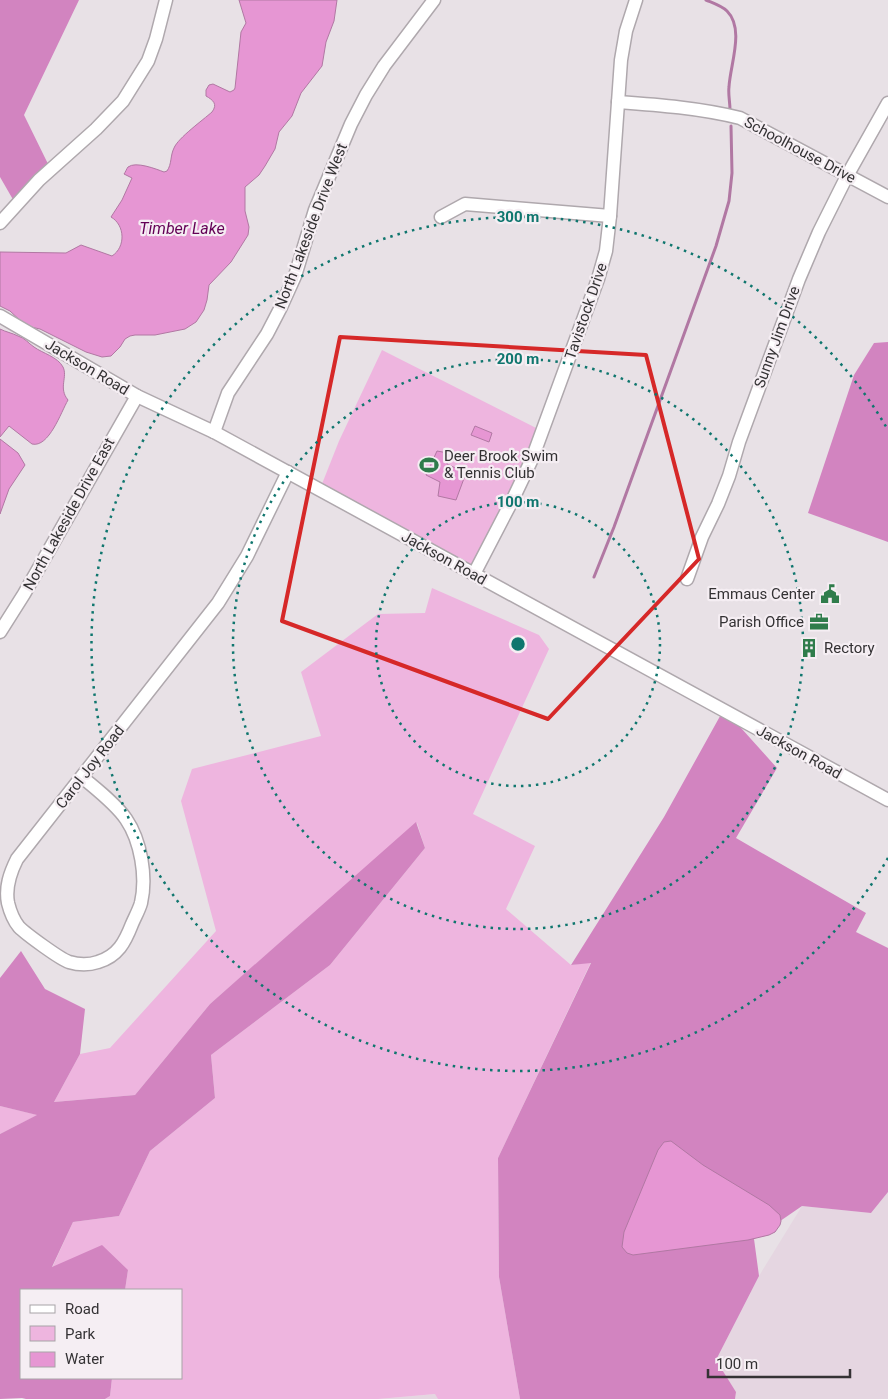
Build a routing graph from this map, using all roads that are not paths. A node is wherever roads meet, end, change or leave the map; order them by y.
1 (166, 0) edge
2 (434, 0) edge
3 (636, 0) edge
4 (618, 102) junction
5 (888, 103) edge
6 (848, 174) junction
7 (888, 197) edge
8 (610, 216) junction
9 (441, 217) dead end
10 (0, 223) edge
11 (0, 316) edge
12 (137, 396) junction
13 (214, 432) junction
14 (288, 472) junction
15 (474, 574) junction
16 (687, 580) dead end
17 (0, 632) edge
18 (82, 777) junction
19 (888, 800) edge

1 - 10 street
2 - 13 street, North Lakeside Drive West
3 - 4 street, Tavistock Drive
4 - 6 street, Schoolhouse Drive
4 - 8 street, Tavistock Drive
5 - 6 street, Sunny Jim Drive
6 - 7 street, Schoolhouse Drive
6 - 16 street, Sunny Jim Drive
8 - 9 street
8 - 15 street, Tavistock Drive
11 - 12 street, Jackson Road
12 - 13 street, Jackson Road
12 - 17 street, North Lakeside Drive East
13 - 14 street, Jackson Road
14 - 15 street, Jackson Road
14 - 18 street, Carol Joy Road
15 - 19 street, Jackson Road
18 - 18 street, Carol Joy Road

